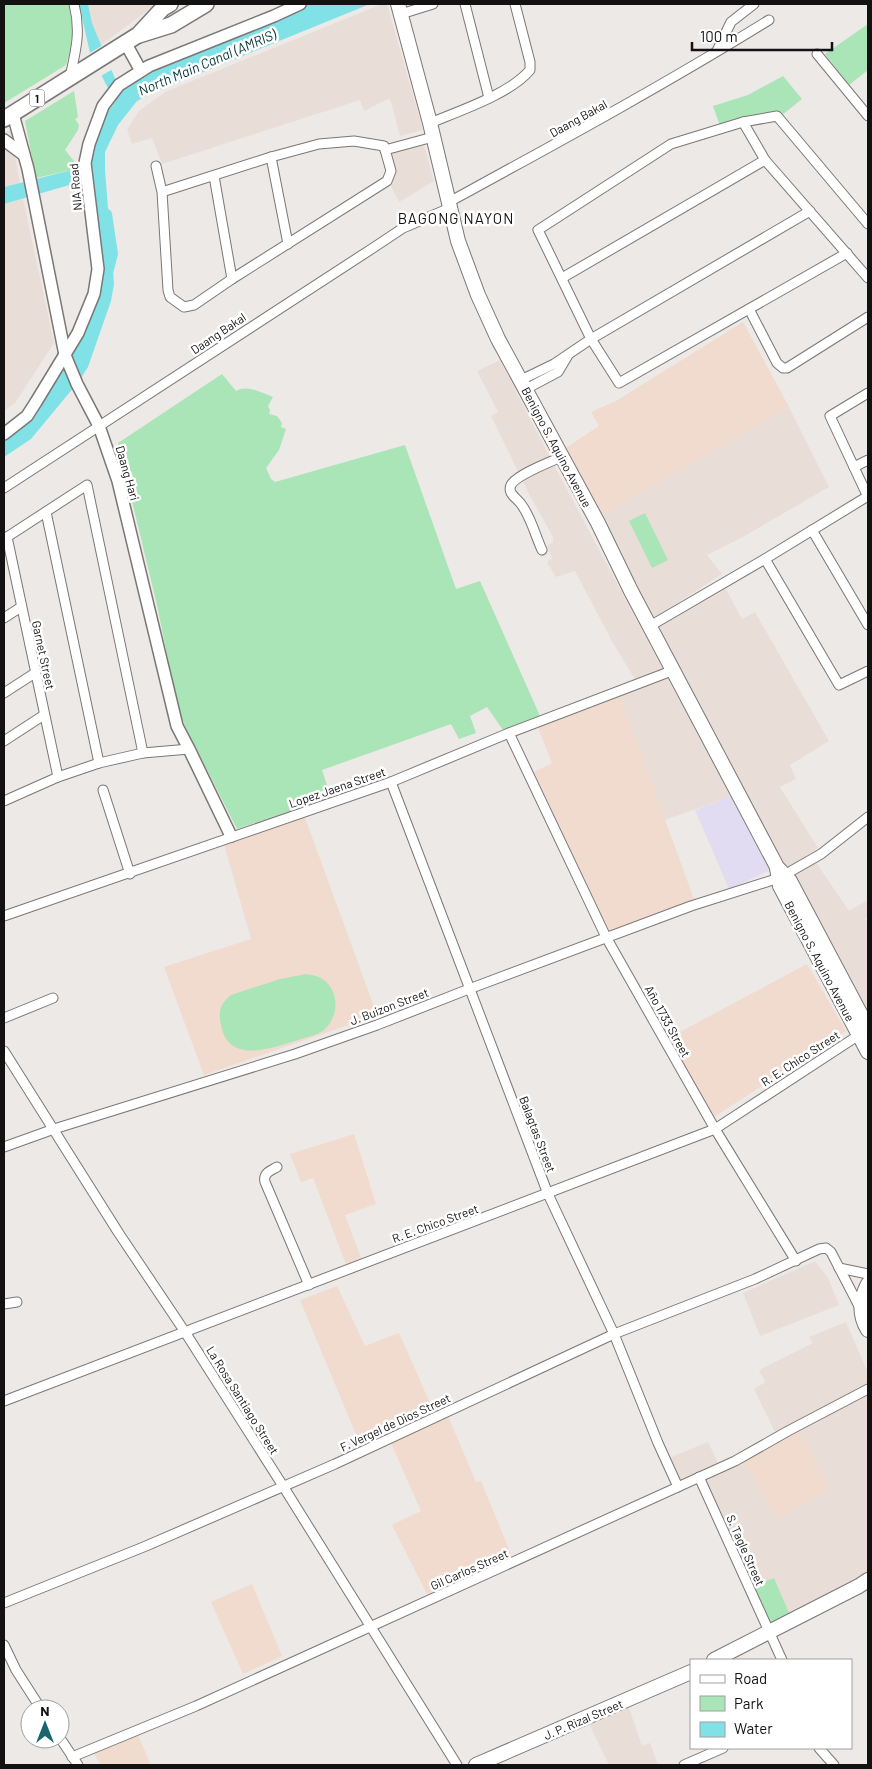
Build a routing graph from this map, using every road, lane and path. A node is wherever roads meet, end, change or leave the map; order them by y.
1 (74, 4) edge
2 (170, 4) edge
3 (188, 4) edge
4 (206, 4) edge
5 (300, 4) edge
6 (433, 4) edge
7 (465, 4) edge
8 (515, 4) edge
9 (754, 4) edge
10 (405, 8) edge
11 (769, 20) dead end
12 (132, 39) junction
13 (717, 52) junction
14 (817, 54) dead end
15 (141, 71) junction
16 (70, 77) junction
17 (489, 98) junction
18 (8, 116) edge
19 (868, 116) edge
20 (743, 122) junction
21 (431, 130) junction
22 (4, 140) edge
23 (385, 150) junction
24 (24, 155) junction
25 (270, 157) junction
26 (765, 160) junction
27 (156, 166) dead end
28 (214, 176) junction
29 (162, 192) junction
30 (449, 205) junction
31 (810, 211) junction
32 (868, 224) edge
33 (288, 244) junction
34 (847, 253) junction
35 (562, 278) junction
36 (868, 278) edge
37 (232, 279) junction
38 (748, 309) junction
39 (868, 317) edge
40 (591, 339) junction
41 (65, 355) junction
42 (523, 385) junction
43 (868, 393) edge
44 (99, 426) junction
45 (4, 434) edge
46 (561, 457) junction
47 (868, 460) edge
48 (854, 467) junction
49 (4, 488) edge
50 (868, 496) edge
51 (46, 512) junction
52 (812, 530) junction
53 (5, 538) edge
54 (542, 550) dead end
55 (765, 559) junction
56 (21, 607) junction
57 (4, 618) edge
58 (868, 625) edge
59 (650, 626) junction
60 (674, 670) junction
61 (868, 671) edge
62 (35, 673) junction
63 (4, 693) edge
64 (44, 715) junction
65 (509, 733) junction
66 (4, 741) edge
67 (190, 749) junction
68 (143, 754) junction
69 (99, 763) junction
70 (58, 777) junction
71 (391, 782) junction
72 (103, 790) dead end
73 (4, 801) edge
74 (868, 816) edge
75 (231, 836) junction
76 (781, 873) junction
77 (130, 874) junction
78 (4, 916) edge
79 (606, 937) junction
80 (469, 989) junction
81 (53, 998) dead end
82 (4, 1018) edge
83 (865, 1031) edge
84 (4, 1051) edge
85 (868, 1052) edge
86 (54, 1129) junction
87 (715, 1129) junction
88 (4, 1147) edge
89 (277, 1167) dead end
90 (548, 1194) junction
91 (796, 1261) junction
92 (839, 1268) junction
93 (868, 1274) edge
94 (309, 1284) junction
95 (868, 1284) edge
96 (17, 1302) dead end
97 (4, 1304) edge
98 (861, 1311) junction
99 (868, 1330) edge
100 (185, 1332) junction
101 (614, 1334) junction
102 (868, 1389) edge
103 (4, 1390) edge
104 (6, 1400) edge
105 (700, 1477) junction
106 (283, 1486) junction
107 (678, 1487) junction
108 (868, 1580) edge
109 (4, 1603) edge
110 (371, 1627) junction
111 (770, 1632) junction
112 (4, 1645) edge
113 (716, 1659) edge
114 (782, 1659) edge
115 (690, 1672) edge
116 (35, 1699) edge
117 (67, 1749) edge
118 (721, 1749) edge
119 (820, 1749) edge
120 (72, 1757) junction
121 (78, 1765) edge
122 (457, 1765) edge
123 (476, 1765) edge
124 (684, 1765) edge
125 (834, 1765) edge

1 - 16 street
2 - 12 highway, 1
3 - 12 highway, 1
4 - 12 highway, 1
5 - 15 street, NIA Road
6 - 10 street
7 - 17 street
8 - 17 street
9 - 13 street
10 - 21 main road, Benigno S. Aquino Avenue
11 - 13 street, Daang Bakal
12 - 15 street
12 - 16 highway, 1
13 - 30 street, Daang Bakal
14 - 19 street
15 - 41 street, NIA Road
16 - 18 highway, 1
17 - 21 street
18 - 24 street, Daang Hari
20 - 26 street
20 - 32 street
20 - 35 street
21 - 23 street
21 - 30 main road, Benigno S. Aquino Avenue
22 - 24 street
23 - 25 street
23 - 33 street
24 - 41 street, Daang Hari
25 - 28 street
25 - 33 street
26 - 31 street
26 - 35 street
27 - 29 street
28 - 29 street
28 - 37 street
29 - 37 street
30 - 42 main road, Benigno S. Aquino Avenue
30 - 44 street, Daang Bakal
31 - 34 street
31 - 40 street
33 - 37 street
34 - 36 street
34 - 38 street
35 - 40 street
38 - 39 street
38 - 40 street
40 - 42 street
41 - 44 street, Daang Hari
41 - 45 street, NIA Road
42 - 46 main road, Benigno S. Aquino Avenue
43 - 48 street
44 - 49 street, Daang Bakal
44 - 67 street, Daang Hari
46 - 54 street
46 - 59 main road, Benigno S. Aquino Avenue
47 - 48 street
48 - 50 street
50 - 52 street
51 - 53 street
51 - 68 street
51 - 69 street
52 - 55 street
52 - 58 street
53 - 56 street, Garnet Street
55 - 59 street
55 - 61 street
56 - 57 street
56 - 62 street, Garnet Street
59 - 60 main road, Benigno S. Aquino Avenue
60 - 65 street, Lopez Jaena Street
60 - 76 main road, Benigno S. Aquino Avenue
62 - 63 street
62 - 64 street, Garnet Street
64 - 66 street
64 - 70 street, Garnet Street
65 - 71 street, Lopez Jaena Street
65 - 79 street, Año 1733 Street
67 - 68 street
67 - 75 street, Daang Hari
68 - 69 street
69 - 70 street
70 - 73 street
71 - 75 street, Lopez Jaena Street
71 - 80 street, Balagtas Street
72 - 77 street
74 - 76 street, J. Buizon Street
75 - 77 street, Lopez Jaena Street
76 - 79 street, J. Buizon Street
76 - 83 main road, Benigno S. Aquino Avenue
77 - 78 street, Lopez Jaena Street
79 - 80 street, J. Buizon Street
79 - 87 street, Año 1733 Street
80 - 86 street, J. Buizon Street
80 - 90 street, Balagtas Street
81 - 82 street
83 - 85 main road, Benigno S. Aquino Avenue
83 - 87 street, R. E. Chico Street
84 - 86 street, La Rosa Santiago Street
86 - 88 street, J. Buizon Street
86 - 100 street, La Rosa Santiago Street
87 - 90 street, R. E. Chico Street
87 - 91 street, Año 1733 Street
89 - 94 street
90 - 94 street, R. E. Chico Street
90 - 101 street, Balagtas Street
91 - 92 street
91 - 101 street, F. Vergel de Dios Street
92 - 93 street
92 - 98 street
94 - 100 street, R. E. Chico Street
95 - 98 main road
96 - 97 street
98 - 99 main road
100 - 104 street, R. E. Chico Street
100 - 106 street, La Rosa Santiago Street
101 - 106 street, F. Vergel de Dios Street
101 - 107 street, Balagtas Street
102 - 105 street, Gil Carlos Street
103 - 104 street
105 - 107 street, Gil Carlos Street
105 - 111 street, S. Tagle Street
106 - 109 street, F. Vergel de Dios Street
106 - 110 street, La Rosa Santiago Street
107 - 110 street, Gil Carlos Street
108 - 111 main road
110 - 120 street, Gil Carlos Street
110 - 122 street, La Rosa Santiago Street
111 - 113 main road
111 - 114 street, S. Tagle Street
112 - 116 street
115 - 123 main road, J. P. Rizal Street
117 - 120 street
118 - 124 street
119 - 125 street
120 - 121 street

